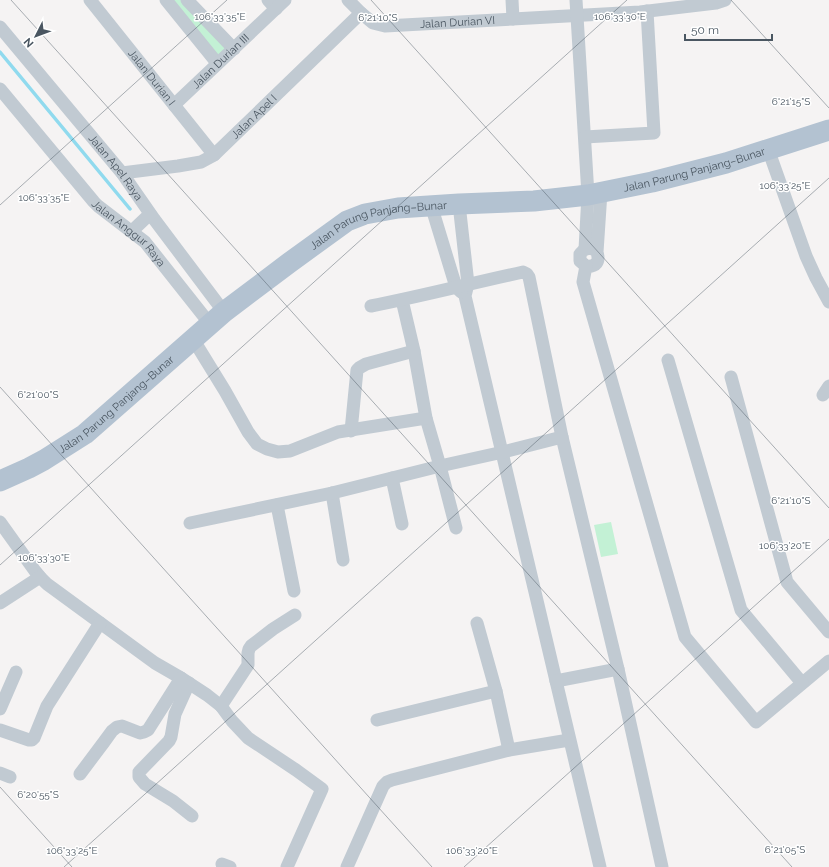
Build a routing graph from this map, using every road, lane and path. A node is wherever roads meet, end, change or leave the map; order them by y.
1 (90, 0) edge
2 (166, 0) edge
3 (187, 0) edge
4 (348, 0) edge
5 (512, 0) edge
6 (576, 0) edge
7 (725, 0) edge
8 (276, 3) edge
9 (642, 7) edge
10 (361, 13) junction
11 (577, 15) junction
12 (513, 19) junction
13 (0, 28) edge
14 (234, 49) junction
15 (217, 63) junction
16 (0, 89) edge
17 (174, 105) junction
18 (829, 130) edge
19 (585, 137) junction
20 (768, 149) junction
21 (214, 155) junction
22 (122, 173) junction
23 (595, 194) junction
24 (460, 204) junction
25 (431, 206) junction
26 (150, 214) junction
27 (132, 232) junction
28 (463, 289) junction
29 (402, 300) junction
30 (829, 302) edge
31 (371, 306) dead end
32 (217, 318) junction
33 (193, 339) junction
34 (414, 351) junction
35 (668, 360) dead end
36 (731, 377) dead end
37 (426, 418) junction
38 (351, 431) junction
39 (562, 437) junction
40 (503, 452) junction
41 (440, 466) junction
42 (392, 478) junction
43 (0, 481) edge
44 (332, 493) junction
45 (277, 505) junction
46 (0, 522) edge
47 (190, 523) dead end
48 (402, 524) dead end
49 (456, 528) dead end
50 (344, 560) dead end
51 (40, 577) junction
52 (294, 591) dead end
53 (0, 603) edge
54 (295, 615) dead end
55 (100, 623) junction
56 (477, 623) dead end
57 (829, 632) edge
58 (829, 660) edge
59 (618, 669) junction
60 (16, 672) dead end
61 (185, 681) junction
62 (556, 681) junction
63 (802, 683) junction
64 (496, 691) junction
65 (221, 706) junction
66 (0, 709) edge
67 (377, 720) dead end
68 (0, 730) edge
69 (569, 740) junction
70 (509, 750) junction
71 (80, 774) dead end
72 (192, 816) dead end
73 (287, 867) edge
74 (347, 867) edge
75 (600, 867) edge
76 (662, 867) edge

1 - 17 street, Jalan Durian I
2 - 15 street
3 - 14 street
4 - 10 street, Jalan Durian VI
5 - 12 street
6 - 11 street
7 - 9 street, Jalan Durian VI
8 - 14 street, Jalan Durian III
9 - 11 street, Jalan Durian VI
9 - 19 street
10 - 12 street, Jalan Durian VI
10 - 21 street, Jalan Apel I
11 - 12 street, Jalan Durian VI
11 - 19 street
13 - 22 street, Jalan Apel Raya
14 - 15 street, Jalan Durian III
15 - 17 street, Jalan Durian III
16 - 27 street, Jalan Anggur Raya
17 - 21 street, Jalan Durian I
18 - 20 main road, Jalan Parung Panjang–Bunar
19 - 23 street
20 - 23 main road, Jalan Parung Panjang–Bunar
20 - 30 street
21 - 22 street, Jalan Apel I
22 - 26 street, Jalan Apel Raya
23 - 24 main road, Jalan Parung Panjang–Bunar
23 - 63 street
24 - 25 main road, Jalan Parung Panjang–Bunar
24 - 28 street
25 - 28 street
25 - 32 main road, Jalan Parung Panjang–Bunar
26 - 27 street
26 - 32 street, Jalan Apel Raya
27 - 32 street, Jalan Anggur Raya
28 - 29 street
28 - 39 street
28 - 40 street
29 - 31 street
29 - 34 street
32 - 33 main road, Jalan Parung Panjang–Bunar
33 - 38 street
33 - 43 main road, Jalan Parung Panjang–Bunar
34 - 37 street
34 - 38 street
35 - 63 street
36 - 57 street
37 - 38 street
37 - 41 street
39 - 40 street
39 - 59 street
40 - 41 street
40 - 62 street
41 - 42 street
41 - 49 street
42 - 44 street
42 - 48 street
44 - 45 street
44 - 50 street
45 - 47 street
45 - 52 street
46 - 51 street
51 - 53 street
51 - 55 street
54 - 65 street
55 - 61 street
55 - 68 street
56 - 64 street
58 - 63 street
59 - 62 street
59 - 76 street
60 - 66 street
61 - 65 street
61 - 71 street
61 - 72 street
62 - 69 street
64 - 67 street
64 - 70 street
65 - 73 street
69 - 70 street
69 - 75 street
70 - 74 street

